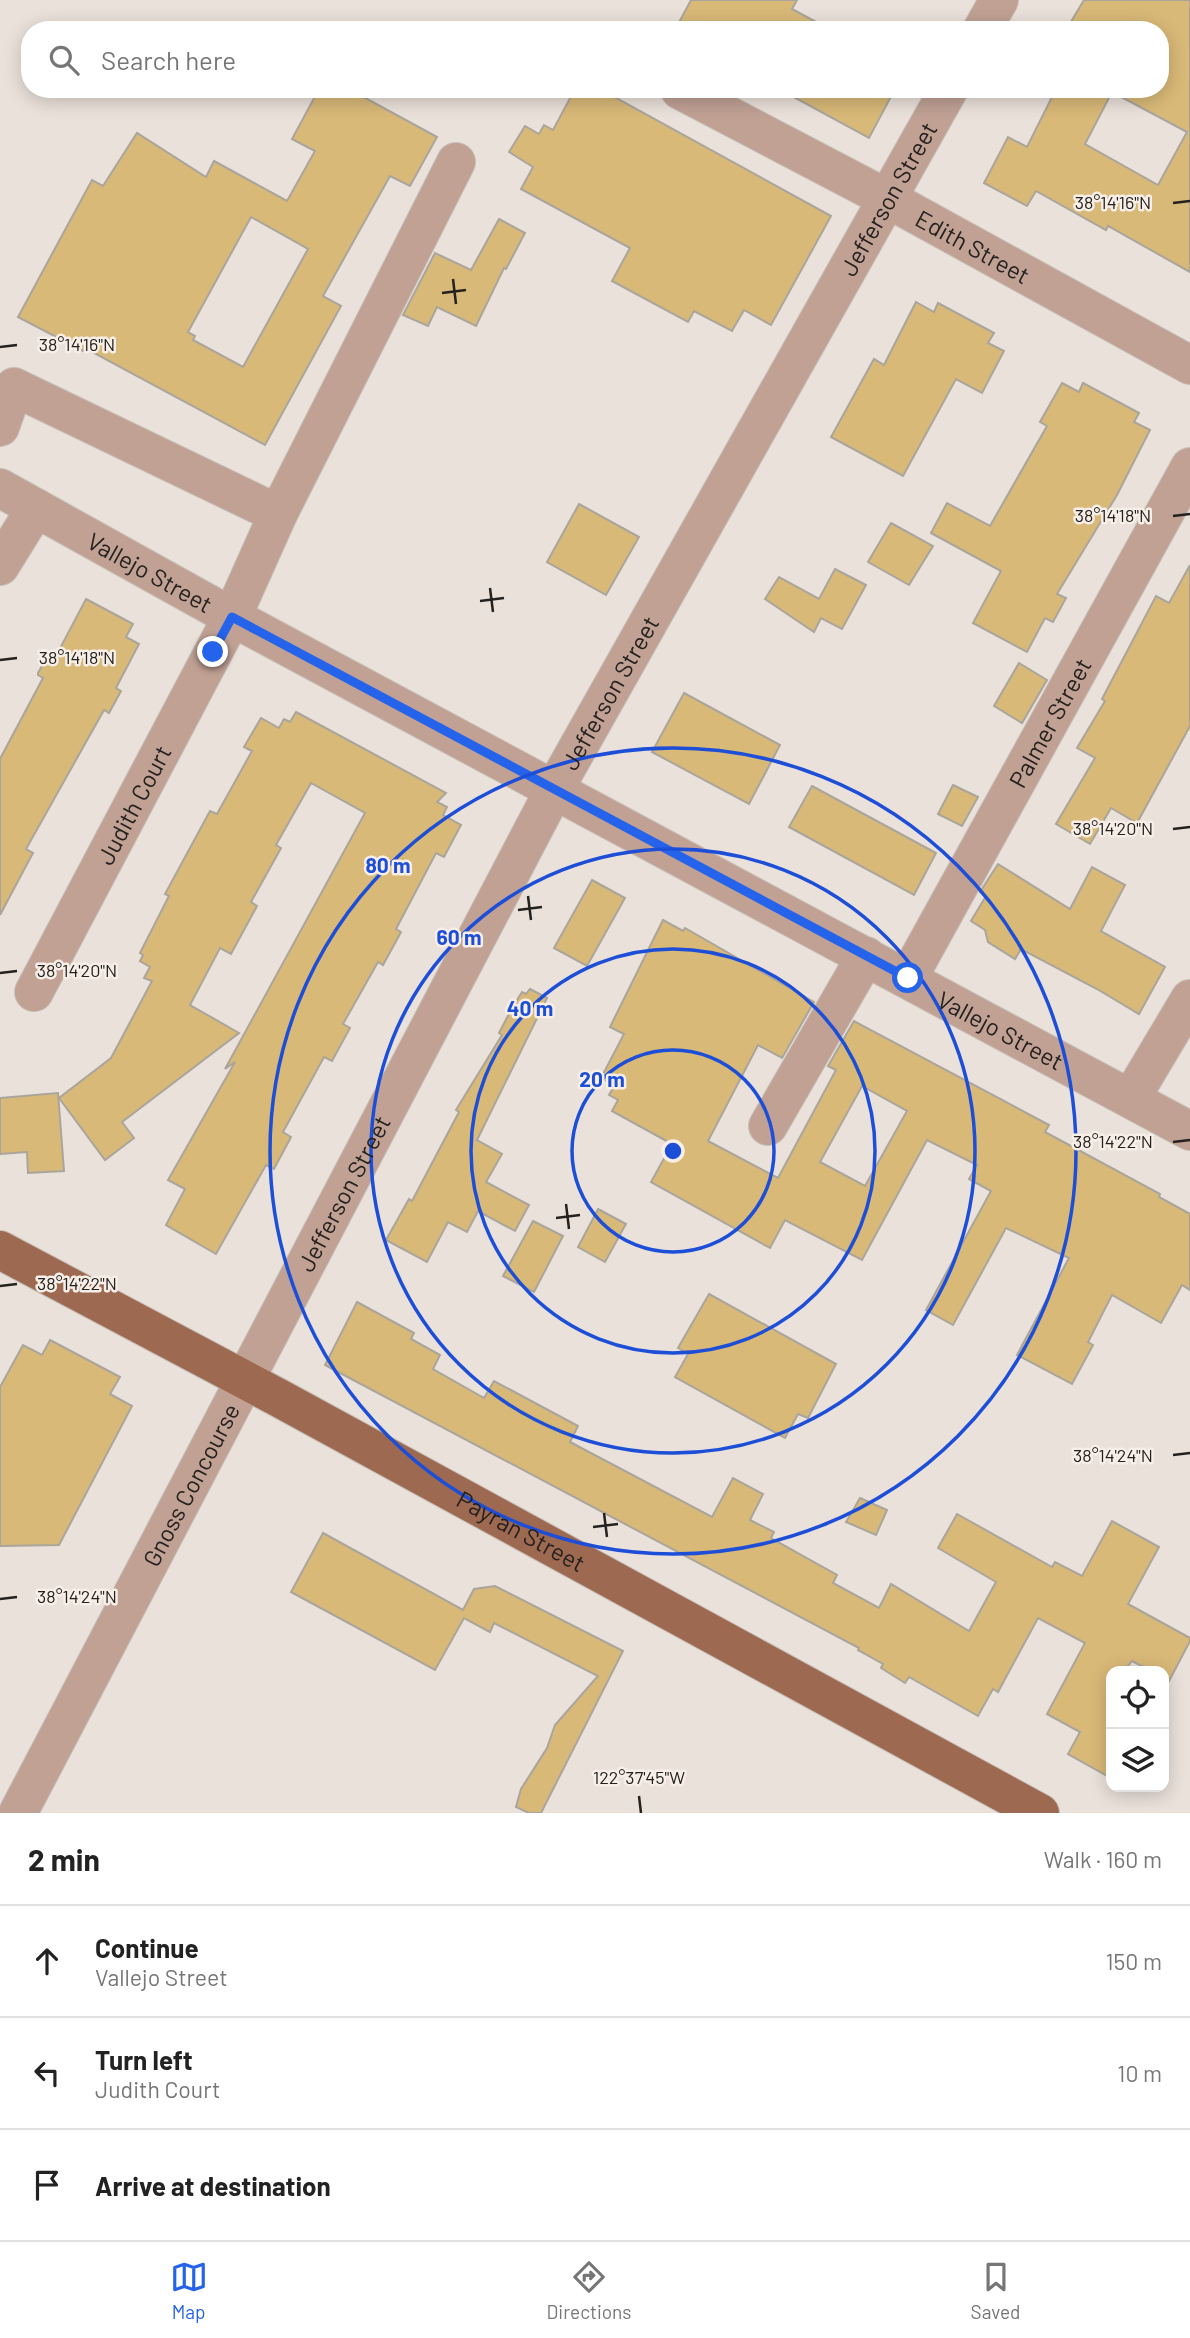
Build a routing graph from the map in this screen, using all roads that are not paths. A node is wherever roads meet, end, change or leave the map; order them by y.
1 (999, 0) edge
2 (987, 21) edge
3 (695, 98) edge
4 (944, 98) edge
5 (456, 162) dead end
6 (888, 199) junction
7 (1190, 365) edge
8 (0, 427) edge
9 (1190, 467) edge
10 (0, 488) edge
11 (36, 508) junction
12 (278, 514) junction
13 (0, 566) edge
14 (232, 617) junction
15 (554, 790) junction
16 (866, 956) junction
17 (908, 978) junction
18 (34, 992) dead end
19 (1190, 999) edge
20 (1131, 1098) junction
21 (768, 1126) dead end
22 (1190, 1130) edge
23 (0, 1250) edge
24 (244, 1378) junction
25 (18, 1813) edge
26 (1040, 1813) edge

1 - 2 street
3 - 6 street, Edith Street
4 - 6 street, Jefferson Street
5 - 12 street, Judith Court
6 - 7 street, Edith Street
6 - 15 street, Jefferson Street
8 - 12 street
9 - 17 street, Palmer Street
10 - 11 street, Vallejo Street
11 - 13 street
11 - 14 street, Vallejo Street
12 - 14 street, Judith Court
14 - 15 street, Vallejo Street
14 - 18 street, Judith Court
15 - 16 street, Vallejo Street
15 - 24 street, Jefferson Street
16 - 17 street, Vallejo Street
16 - 21 street
17 - 20 street, Vallejo Street
19 - 20 street
20 - 22 street, Vallejo Street
23 - 24 main road, Payran Street
24 - 25 street, Gnoss Concourse
24 - 26 main road, Payran Street

